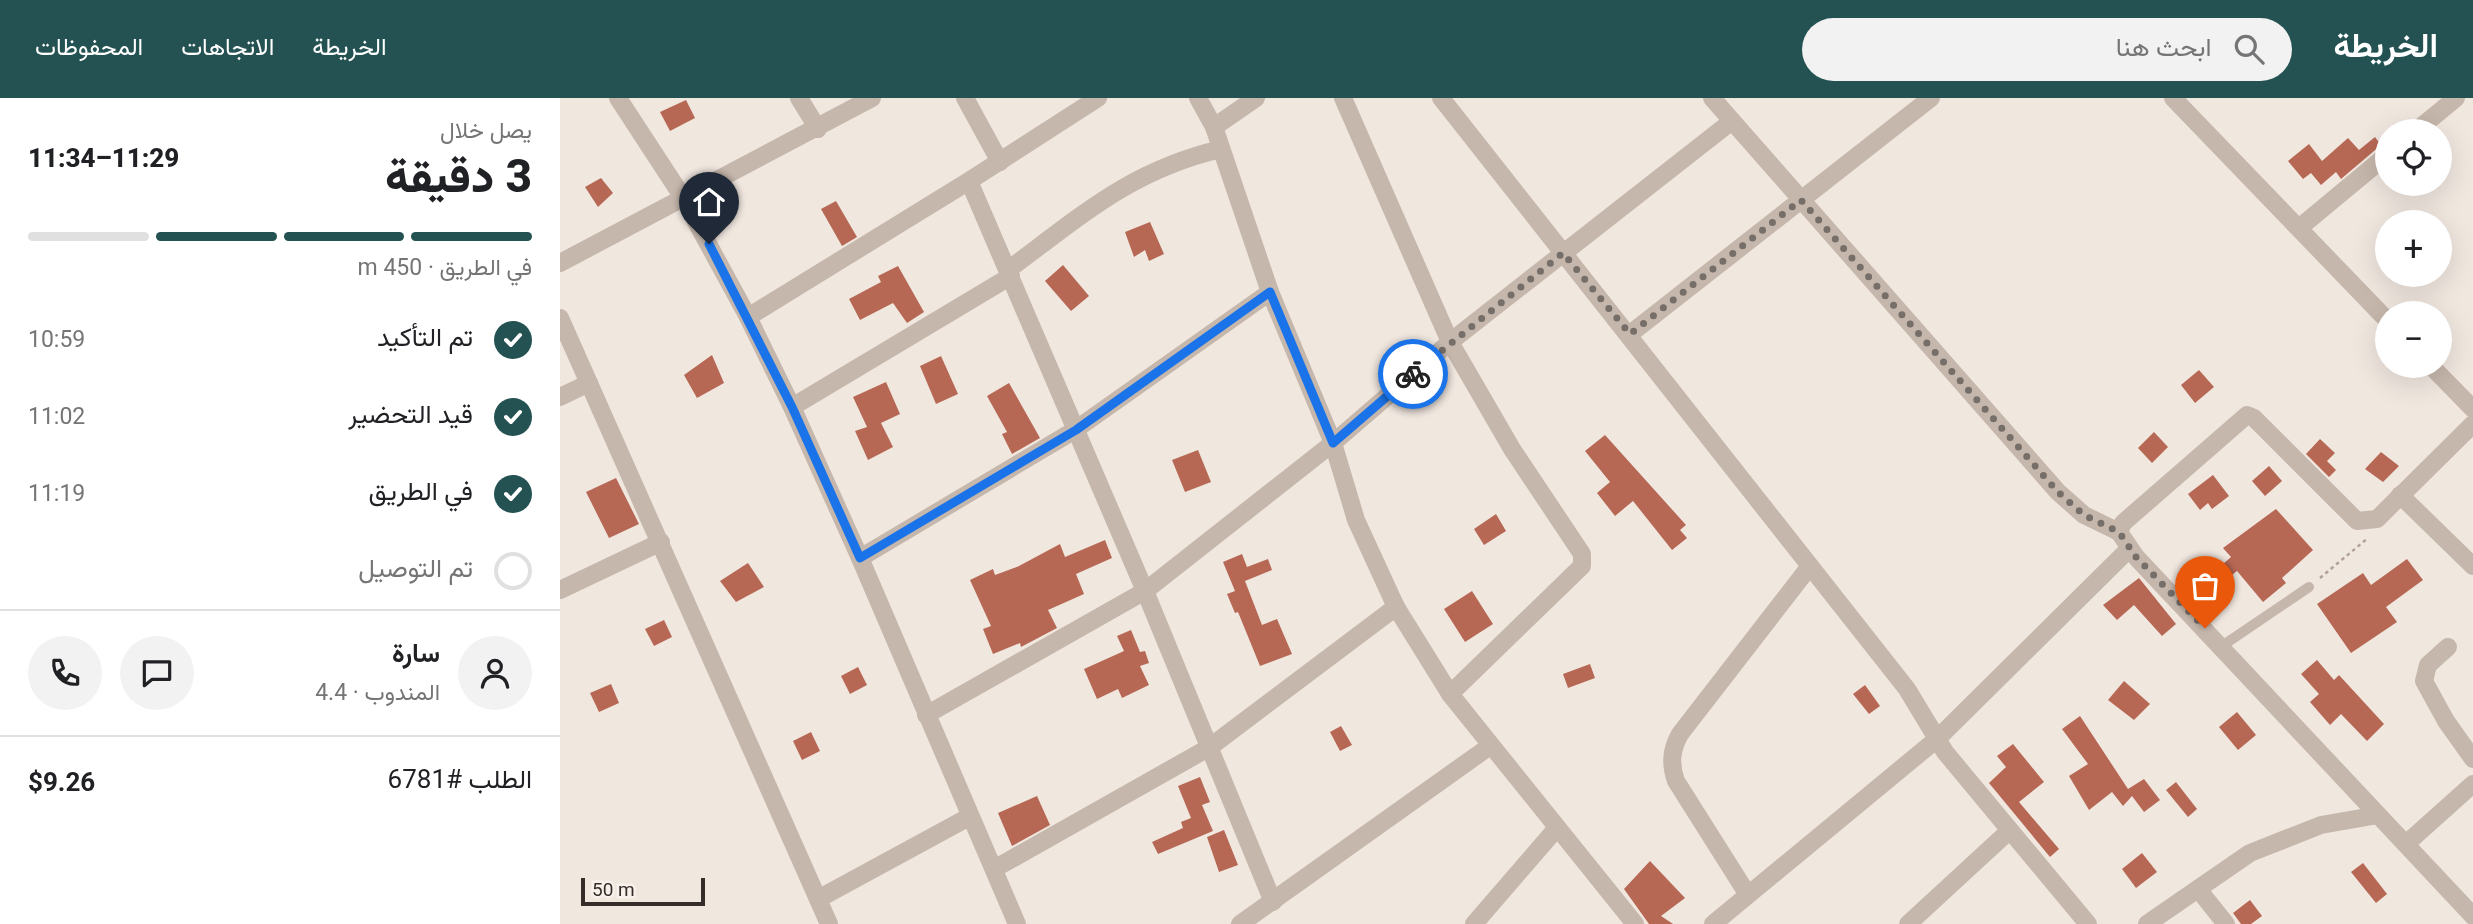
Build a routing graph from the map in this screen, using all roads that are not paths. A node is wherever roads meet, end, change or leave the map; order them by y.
1 (618, 98) edge
2 (799, 98) edge
3 (872, 98) edge
4 (965, 98) edge
5 (1098, 98) edge
6 (1198, 98) edge
7 (1256, 98) edge
8 (1343, 98) edge
9 (1441, 98) edge
10 (1712, 98) edge
11 (1931, 98) edge
12 (2172, 98) edge
13 (2456, 98) edge
14 (2431, 119) edge
15 (1732, 121) junction
16 (1214, 128) junction
17 (818, 129) junction
18 (1221, 149) junction
19 (1000, 162) junction
20 (2375, 165) edge
21 (969, 181) junction
22 (682, 196) junction
23 (1801, 200) junction
24 (2299, 228) junction
25 (1563, 253) junction
26 (560, 263) edge
27 (1010, 273) junction
28 (1270, 292) junction
29 (2375, 307) edge
30 (748, 317) junction
31 (560, 318) edge
32 (1630, 334) junction
33 (1450, 342) junction
34 (2444, 378) edge
35 (589, 383) junction
36 (560, 397) edge
37 (2470, 401) edge
38 (792, 407) junction
39 (2473, 424) edge
40 (1076, 430) junction
41 (1333, 443) junction
42 (2400, 495) junction
43 (2119, 532) junction
44 (661, 542) junction
45 (2129, 549) junction
46 (860, 558) junction
47 (1810, 566) junction
48 (2473, 566) edge
49 (2309, 587) road end
50 (560, 590) edge
51 (1144, 591) junction
52 (1396, 607) junction
53 (2222, 646) junction
54 (2448, 648) dead end
55 (1450, 694) junction
56 (926, 715) junction
57 (1937, 739) junction
58 (1490, 746) junction
59 (1210, 747) junction
60 (2473, 759) edge
61 (2473, 784) edge
62 (2378, 815) junction
63 (969, 817) junction
64 (1556, 829) junction
65 (2009, 831) junction
66 (2407, 843) junction
67 (994, 869) junction
68 (2198, 889) junction
69 (1748, 895) junction
70 (818, 899) junction
71 (1273, 902) junction
72 (2473, 916) edge
73 (1243, 923) edge
74 (829, 924) edge
75 (1017, 924) edge
76 (1474, 924) edge
77 (1635, 924) edge
78 (1713, 924) edge
79 (1908, 924) edge
80 (2088, 924) edge
81 (2147, 924) edge
82 (2226, 924) edge

1 - 22 street
2 - 17 street
3 - 17 street
4 - 19 street
5 - 19 street
6 - 16 street
7 - 16 street
8 - 33 street
9 - 25 street
10 - 15 street
11 - 23 street
12 - 24 street
13 - 14 street
15 - 23 street
15 - 25 street
16 - 18 street
17 - 22 street
18 - 27 street
18 - 28 street
19 - 21 street
20 - 24 street
21 - 27 street
21 - 30 street
22 - 26 street
22 - 30 street
23 - 32 street
23 - 43 street
24 - 29 street
25 - 32 street
25 - 33 street
27 - 38 street
27 - 40 street
28 - 40 street
28 - 41 street
30 - 38 street
31 - 35 street
32 - 47 street
33 - 41 street
33 - 55 street
34 - 37 street
35 - 36 street
35 - 44 street
38 - 46 street
39 - 42 street
40 - 46 street
40 - 51 street
41 - 51 street
41 - 52 street
42 - 43 street
42 - 48 street
43 - 45 street
44 - 50 street
44 - 70 street
45 - 53 street
45 - 57 street
46 - 56 street
47 - 57 street
47 - 69 street
49 - 53 lane
51 - 56 street
51 - 59 street
52 - 55 street
52 - 59 street
53 - 62 street
54 - 60 street
55 - 58 street
56 - 63 street
57 - 65 street
57 - 69 street
58 - 64 street
58 - 71 street
59 - 67 street
59 - 71 street
61 - 66 street
62 - 66 street
62 - 68 street
63 - 67 street
63 - 70 street
64 - 76 street
64 - 77 street
65 - 79 street
65 - 80 street
66 - 72 street
67 - 75 street
68 - 81 street
68 - 82 street
69 - 78 street
70 - 74 street
71 - 73 street

